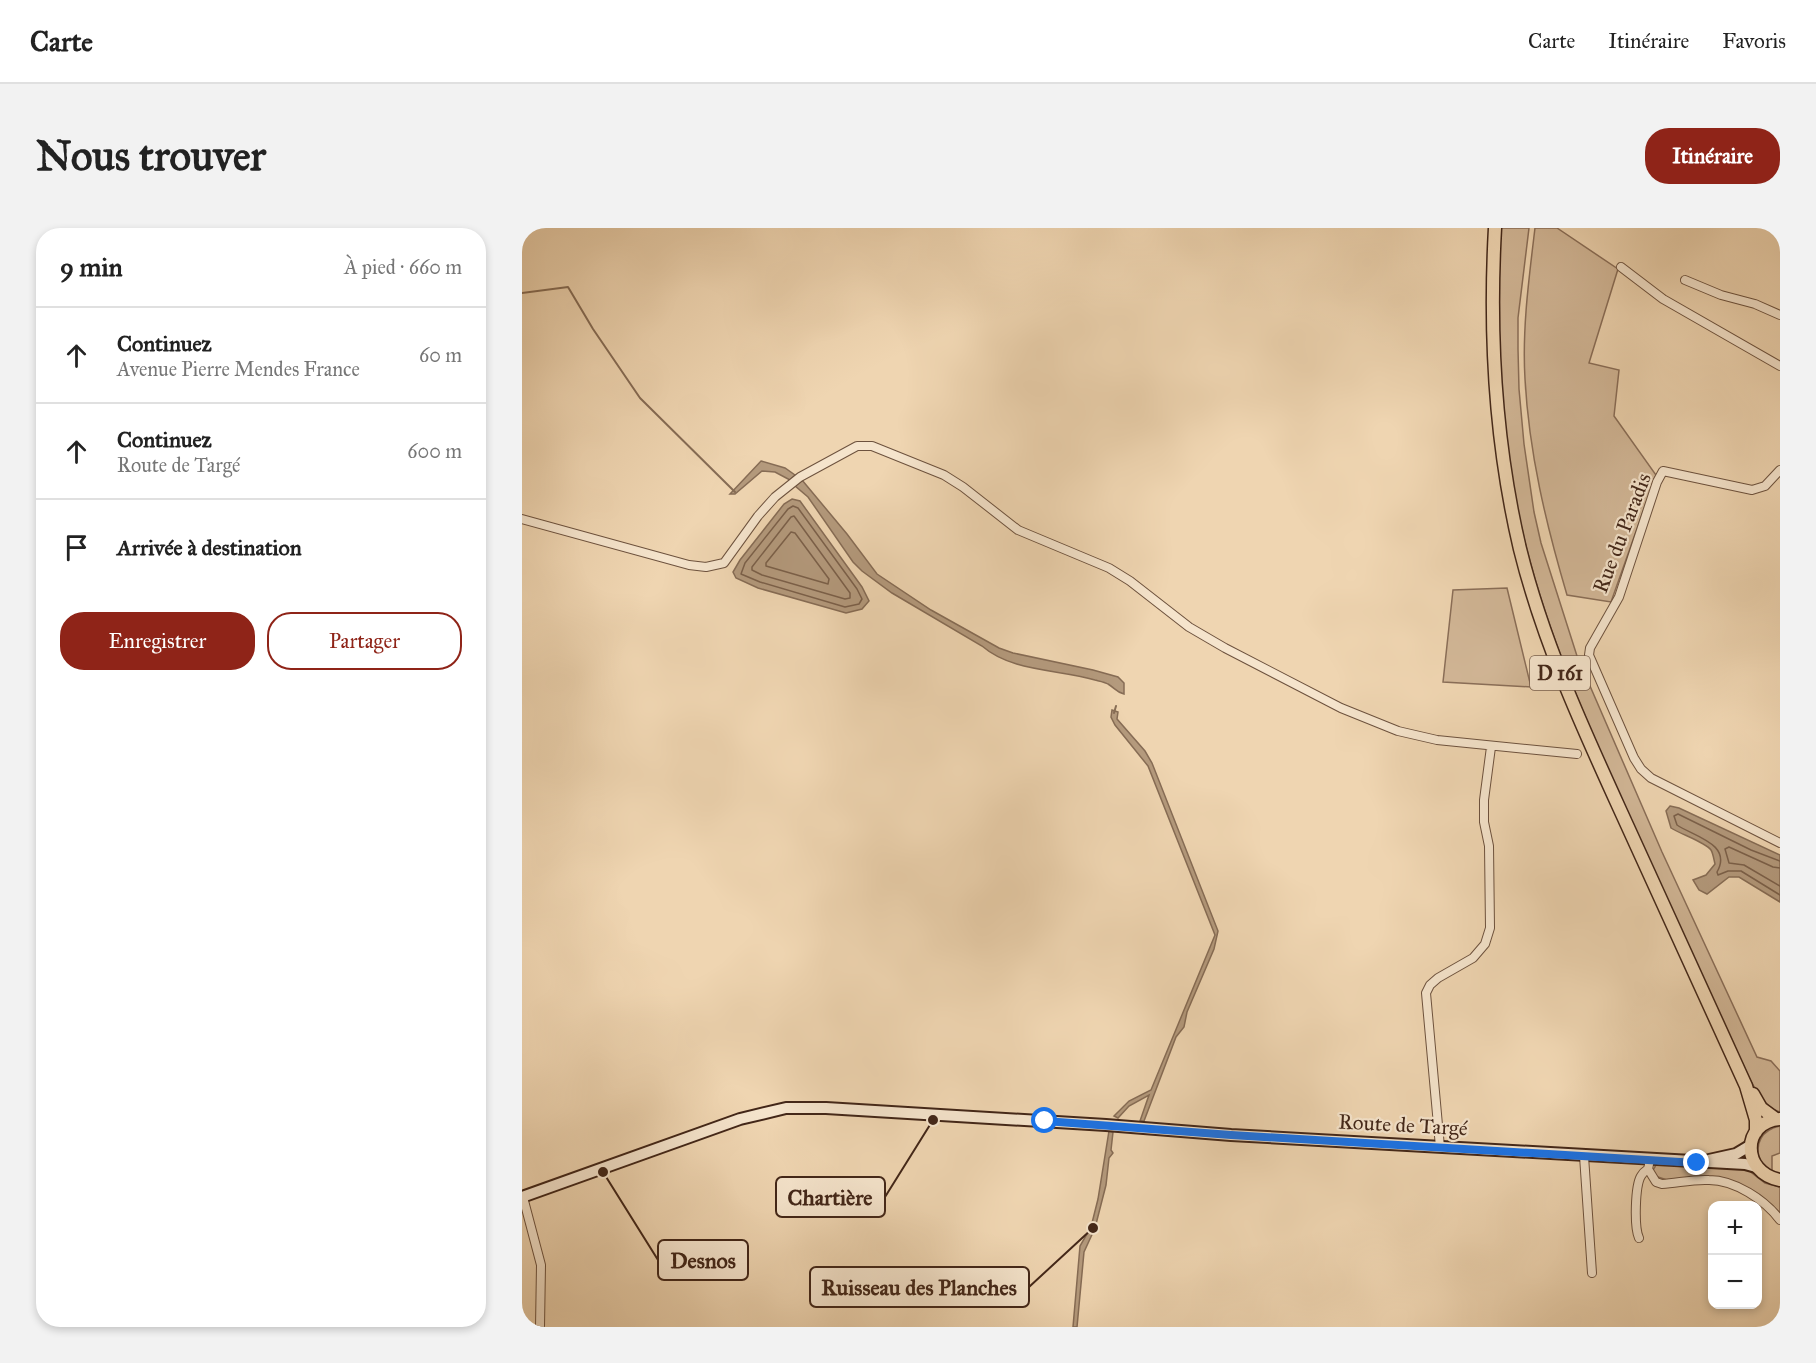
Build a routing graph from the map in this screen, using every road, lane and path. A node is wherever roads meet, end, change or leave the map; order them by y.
1 (1495, 228) edge
2 (1621, 267) dead end
3 (1685, 280) dead end
4 (1780, 315) edge
5 (1780, 366) edge
6 (1780, 470) edge
7 (522, 519) edge
8 (1491, 747) junction
9 (1577, 754) dead end
10 (1780, 843) edge
11 (1746, 1086) junction
12 (1778, 1119) edge
13 (1756, 1132) junction
14 (1751, 1145) junction
15 (1440, 1147) junction
16 (1584, 1156) junction
17 (1697, 1163) junction
18 (1649, 1164) junction
19 (1756, 1167) junction
20 (1780, 1180) edge
21 (522, 1197) edge
22 (1780, 1220) edge
23 (1639, 1238) dead end
24 (1592, 1273) dead end
25 (540, 1327) edge

1 - 11 main road, D 161
2 - 5 street
3 - 4 street
6 - 10 street, Rue du Paradis
7 - 8 street
8 - 9 street
8 - 15 street
11 - 12 main road, D 161
11 - 13 main road, D 161
12 - 13 main road
13 - 14 main road
14 - 17 street, Route de Targé
14 - 19 main road
15 - 16 street, Route de Targé
15 - 21 street, Route de Targé
16 - 18 street, Route de Targé
16 - 24 street
17 - 18 street, Route de Targé
17 - 19 street, Route de Targé
18 - 22 street
18 - 23 street
19 - 20 main road
21 - 25 street

